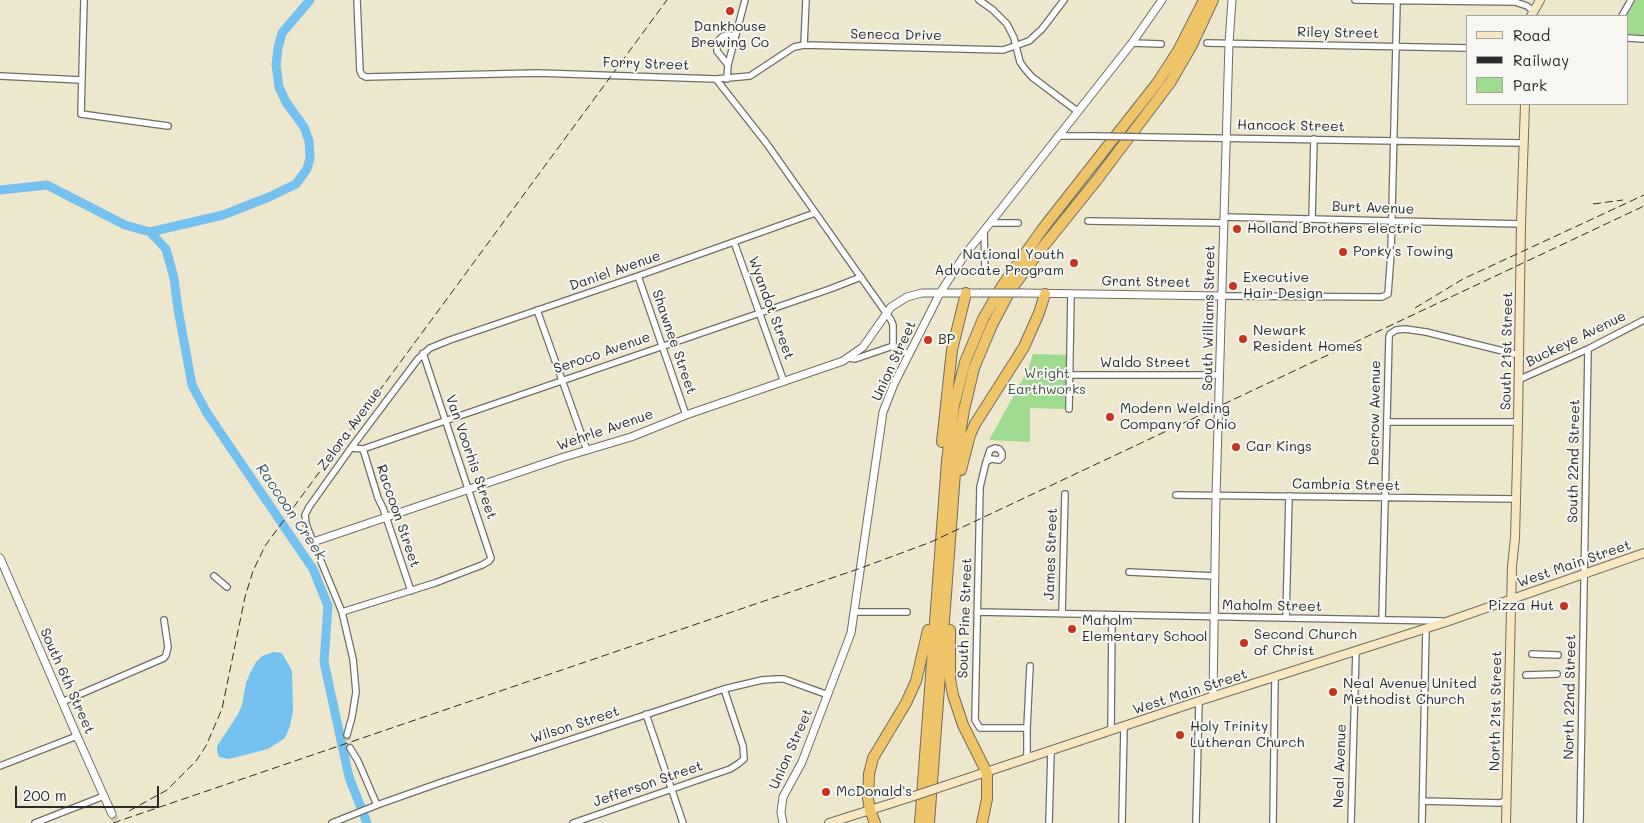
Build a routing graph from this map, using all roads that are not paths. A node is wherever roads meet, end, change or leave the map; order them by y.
1 (84, 0) edge
2 (357, 0) edge
3 (745, 0) edge
4 (806, 0) edge
5 (979, 0) edge
6 (1064, 0) edge
7 (1162, 0) edge
8 (1204, 0) edge
9 (1213, 0) edge
10 (1232, 0) edge
11 (1355, 0) edge
12 (1540, 0) edge
13 (1631, 0) edge
14 (988, 2) edge
15 (1398, 2) junction
16 (1532, 14) edge
17 (1623, 15) edge
18 (736, 35) junction
19 (1629, 38) edge
20 (1644, 39) edge
21 (1132, 43) junction
22 (1207, 43) dead end
23 (1229, 43) junction
24 (1161, 44) dead end
25 (804, 45) junction
26 (1015, 47) junction
27 (1397, 48) junction
28 (1466, 48) edge
29 (728, 65) junction
30 (0, 76) edge
31 (726, 79) junction
32 (81, 80) junction
33 (716, 80) junction
34 (1524, 105) edge
35 (1078, 111) junction
36 (168, 126) dead end
37 (1058, 136) junction
38 (1226, 138) junction
39 (1314, 139) junction
40 (1393, 140) junction
41 (1523, 142) junction
42 (815, 213) junction
43 (1312, 219) junction
44 (1224, 220) junction
45 (1088, 221) dead end
46 (1391, 221) junction
47 (991, 223) junction
48 (1018, 223) dead end
49 (1521, 224) junction
50 (984, 231) junction
51 (734, 242) junction
52 (985, 268) dead end
53 (638, 276) junction
54 (861, 276) junction
55 (940, 293) junction
56 (966, 293) junction
57 (1045, 294) junction
58 (1071, 294) junction
59 (1223, 296) junction
60 (537, 310) junction
61 (758, 313) junction
62 (886, 313) junction
63 (1644, 320) edge
64 (662, 346) junction
65 (893, 346) junction
66 (1588, 349) junction
67 (424, 353) junction
68 (910, 354) junction
69 (1519, 354) junction
70 (850, 358) junction
71 (1069, 375) junction
72 (1220, 376) junction
73 (563, 380) junction
74 (1518, 380) junction
75 (784, 382) junction
76 (1069, 409) dead end
77 (686, 415) junction
78 (445, 420) junction
79 (1388, 422) junction
80 (1518, 422) junction
81 (351, 448) junction
82 (363, 448) junction
83 (587, 450) junction
84 (986, 462) dead end
85 (945, 479) junction
86 (469, 490) junction
87 (1065, 494) dead end
88 (1176, 495) dead end
89 (1216, 496) junction
90 (1290, 496) junction
91 (1386, 497) junction
92 (1516, 499) junction
93 (951, 515) junction
94 (386, 518) junction
95 (313, 542) junction
96 (1644, 553) edge
97 (0, 558) edge
98 (1129, 572) dead end
99 (1584, 574) junction
100 (214, 576) dead end
101 (1214, 576) junction
102 (227, 587) dead end
103 (411, 591) junction
104 (946, 597) junction
105 (1512, 599) junction
106 (936, 604) junction
107 (342, 612) junction
108 (854, 612) junction
109 (907, 612) dead end
110 (977, 612) junction
111 (1062, 614) junction
112 (1112, 615) junction
113 (1214, 617) junction
114 (1286, 618) junction
115 (164, 620) dead end
116 (1382, 620) junction
117 (1446, 622) junction
118 (1426, 628) junction
119 (1356, 650) junction
120 (1532, 654) dead end
121 (1558, 655) dead end
122 (1030, 666) dead end
123 (1557, 674) dead end
124 (1526, 675) dead end
125 (1275, 677) junction
126 (724, 689) junction
127 (828, 695) junction
128 (1213, 697) junction
129 (1199, 701) junction
130 (62, 702) junction
131 (646, 714) junction
132 (1124, 727) junction
133 (1027, 728) junction
134 (1111, 731) junction
135 (347, 735) tunnel mouth
136 (77, 736) junction
137 (350, 748) tunnel mouth
138 (1051, 752) junction
139 (1027, 760) junction
140 (0, 766) edge
141 (987, 773) junction
142 (672, 789) junction
143 (104, 796) junction
144 (1507, 800) junction
145 (1423, 801) junction
146 (373, 806) junction
147 (870, 810) junction
148 (112, 814) tunnel mouth
149 (1580, 821) dead end
150 (35, 823) edge
151 (332, 823) edge
152 (573, 823) edge
153 (683, 823) edge
154 (783, 823) edge
155 (829, 823) edge
156 (875, 823) edge
157 (920, 823) edge
158 (929, 823) edge
159 (982, 823) edge
160 (1049, 823) edge
161 (1122, 823) edge
162 (1196, 823) edge
163 (1272, 823) edge
164 (1351, 823) edge
165 (1422, 823) edge
166 (1506, 823) edge

1 - 32 street
2 - 33 street, Forry Street
3 - 18 street
4 - 25 street
5 - 14 street
6 - 26 street, Seneca Drive
7 - 21 street, Union Street
8 - 85 highway
9 - 93 highway
10 - 23 street, South Williams Street
11 - 15 street
12 - 16 main road
13 - 17 street
14 - 26 street
15 - 16 street
15 - 27 street
18 - 29 street
18 - 29 street
19 - 20 street
21 - 24 street
21 - 35 street, Union Street
22 - 23 street, Riley Street
23 - 27 street, Riley Street
23 - 38 street, South Williams Street
25 - 26 street, Seneca Drive
25 - 31 street, Seneca Drive
26 - 35 street
27 - 28 street, Riley Street
27 - 40 street
29 - 31 street
30 - 32 street
31 - 33 street, Seneca Drive
32 - 36 street
33 - 42 street
34 - 41 main road, South 21st Street
35 - 37 street, Union Street
37 - 38 street, Hancock Street, bridge
37 - 47 street, Union Street
38 - 39 street, Hancock Street
38 - 44 street, South Williams Street
39 - 40 street, Hancock Street
39 - 43 street
40 - 41 street, Hancock Street
40 - 46 street
41 - 49 main road, South 21st Street
42 - 51 street, Daniel Avenue
42 - 54 street
43 - 44 street, Burt Avenue
43 - 46 street, Burt Avenue
44 - 45 street, Burt Avenue
44 - 59 street, South Williams Street
46 - 49 street, Burt Avenue
46 - 59 street, Grant Street
47 - 48 street
47 - 50 street, Union Street
49 - 69 main road, South 21st Street
50 - 52 street
50 - 55 street, Union Street
51 - 53 street, Daniel Avenue
51 - 61 street, Wyandot Street
53 - 60 street, Daniel Avenue
53 - 64 street, Shawnee Street
54 - 61 street, Seroco Avenue
54 - 62 street
55 - 56 street, Grant Street
55 - 62 street, Wehrle Avenue
55 - 68 street, Union Street
56 - 57 street, Grant Street, bridge
56 - 85 highway
57 - 58 street, Grant Street
57 - 93 highway
58 - 59 street, Grant Street
58 - 71 street
59 - 72 street, South Williams Street
60 - 67 street, Daniel Avenue
60 - 73 street
61 - 64 street, Seroco Avenue
61 - 75 street, Wyandot Street
62 - 65 street
62 - 70 street, Wehrle Avenue
63 - 66 street, Buckeye Avenue
64 - 73 street, Seroco Avenue
64 - 77 street, Shawnee Street
65 - 68 street
65 - 70 street
66 - 74 street, Buckeye Avenue
66 - 99 street, South 22nd Street
67 - 78 street, Van Voorhis Street
67 - 81 street, Zelora Avenue
68 - 108 street, Union Street
69 - 74 main road, South 21st Street
69 - 79 street, Decrow Avenue
70 - 75 street, Wehrle Avenue
71 - 72 street, Waldo Street
71 - 76 street
72 - 89 street, South Williams Street
73 - 78 street, Seroco Avenue
73 - 83 street
74 - 80 main road, South 21st Street
75 - 77 street, Wehrle Avenue
77 - 83 street, Wehrle Avenue
78 - 82 street, Seroco Avenue
78 - 86 street, Van Voorhis Street
79 - 80 street
79 - 91 street, Decrow Avenue
80 - 92 main road, South 21st Street
81 - 82 street, Seroco Avenue
81 - 95 street, Zelora Avenue
82 - 94 street, Raccoon Street
83 - 86 street, Wehrle Avenue
84 - 110 street, South Pine Street
85 - 106 highway
86 - 94 street, Wehrle Avenue
86 - 103 street, Van Voorhis Street
87 - 111 street, James Street
88 - 89 street, Cambria Street
89 - 90 street, Cambria Street
89 - 101 street, South Williams Street
90 - 91 street, Cambria Street
90 - 114 street
91 - 92 street, Cambria Street
91 - 116 street, Decrow Avenue
92 - 105 main road, South 21st Street
93 - 104 highway
94 - 95 street, Wehrle Avenue
94 - 103 street, Raccoon Street
95 - 107 street
96 - 99 main road, West Main Street
97 - 130 street, South 6th Street
98 - 101 street
99 - 105 main road, West Main Street
99 - 149 street, North 22nd Street
100 - 102 street
101 - 113 street, South Williams Street
103 - 107 street
104 - 141 highway
104 - 158 highway
105 - 117 main road, West Main Street
105 - 144 main road, North 21st Street
106 - 147 highway
106 - 157 highway
107 - 135 street
108 - 109 street
108 - 127 street, Union Street
110 - 111 street, Maholm Street
110 - 133 street, South Pine Street
111 - 112 street, Maholm Street
112 - 113 street, Maholm Street
112 - 134 street
113 - 114 street, Maholm Street
113 - 128 street, South Williams Street
114 - 116 street, Maholm Street
115 - 130 street
116 - 117 street, Maholm Street
117 - 118 main road, West Main Street
118 - 119 main road, West Main Street
118 - 145 street
119 - 125 main road, West Main Street
119 - 164 street, Neal Avenue
120 - 121 street
122 - 133 street
123 - 124 street
125 - 128 main road, West Main Street
125 - 163 street
126 - 127 street, Wilson Street
126 - 131 street, Wilson Street
126 - 142 street, Jefferson Street
127 - 154 street, Union Street
128 - 129 main road, West Main Street
129 - 132 main road, West Main Street
129 - 162 street
130 - 136 street, South 6th Street
131 - 142 street
131 - 146 street, Wilson Street
132 - 134 main road, West Main Street
132 - 161 street
133 - 139 street
134 - 138 main road, West Main Street
136 - 140 street
136 - 143 street, South 6th Street
137 - 146 street
138 - 139 main road, West Main Street
138 - 160 street
139 - 141 main road, West Main Street
141 - 147 main road, West Main Street, bridge
141 - 159 highway
142 - 152 street, Jefferson Street
142 - 153 street
143 - 148 street, South 6th Street
143 - 150 street
144 - 145 street
144 - 166 main road, North 21st Street
145 - 165 street
146 - 151 street, Wilson Street
147 - 155 main road, West Main Street
147 - 156 highway

